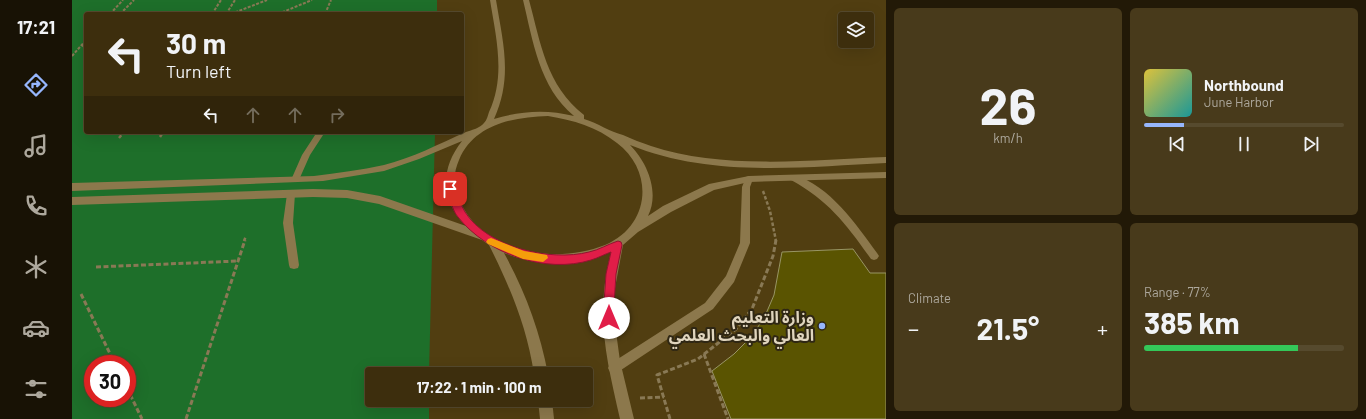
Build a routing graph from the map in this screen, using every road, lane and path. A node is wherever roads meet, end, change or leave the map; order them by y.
1 (123, 0) edge
2 (134, 0) edge
3 (215, 0) edge
4 (221, 0) edge
5 (235, 0) edge
6 (267, 0) edge
7 (312, 0) edge
8 (330, 0) edge
9 (493, 0) edge
10 (526, 0) edge
11 (219, 3) junction
12 (112, 12) edge
13 (122, 12) edge
14 (213, 12) edge
15 (227, 12) edge
16 (236, 12) edge
17 (283, 12) edge
18 (326, 12) edge
19 (84, 42) edge
20 (82, 45) joint
21 (72, 56) edge
22 (590, 123) junction
23 (485, 126) junction
24 (599, 127) junction
25 (122, 134) edge
26 (162, 134) edge
27 (320, 134) edge
28 (160, 137) dead end
29 (119, 138) dead end
30 (886, 160) edge
31 (886, 175) edge
32 (794, 178) junction
33 (749, 179) junction
34 (295, 180) junction
35 (72, 187) edge
36 (291, 194) junction
37 (72, 201) edge
38 (637, 228) junction
39 (246, 236) dead end
40 (488, 240) junction
41 (618, 245) junction
42 (874, 256) dead end
43 (238, 261) junction
44 (294, 265) dead end
45 (96, 267) dead end
46 (81, 294) dead end
47 (704, 354) dead end
48 (111, 355) edge
49 (540, 367) edge
50 (614, 368) junction
51 (664, 397) dead end
52 (622, 400) junction
53 (136, 407) edge
54 (546, 407) edge
55 (142, 419) edge
56 (186, 419) edge
57 (547, 419) edge
58 (627, 419) edge
59 (728, 419) edge

1 - 12 path
2 - 13 path
3 - 11 path
4 - 11 path
5 - 15 path
6 - 16 path
7 - 17 path
8 - 18 path
9 - 23 street
10 - 22 street
11 - 14 path
19 - 20 path
20 - 21 path
22 - 23 street
22 - 24 street
23 - 34 street
23 - 40 street
24 - 30 street
24 - 38 street
25 - 29 path
26 - 28 path
27 - 34 lane
31 - 32 street
32 - 33 street
32 - 42 lane
33 - 38 street
33 - 50 lane
34 - 35 street
36 - 37 street
36 - 40 street
36 - 44 lane
38 - 41 street
39 - 43 path
40 - 41 street
40 - 49 street
41 - 50 street
43 - 45 path
43 - 56 path
46 - 48 path
47 - 59 path
50 - 52 street
51 - 52 path
52 - 58 street
53 - 55 path
54 - 57 street

